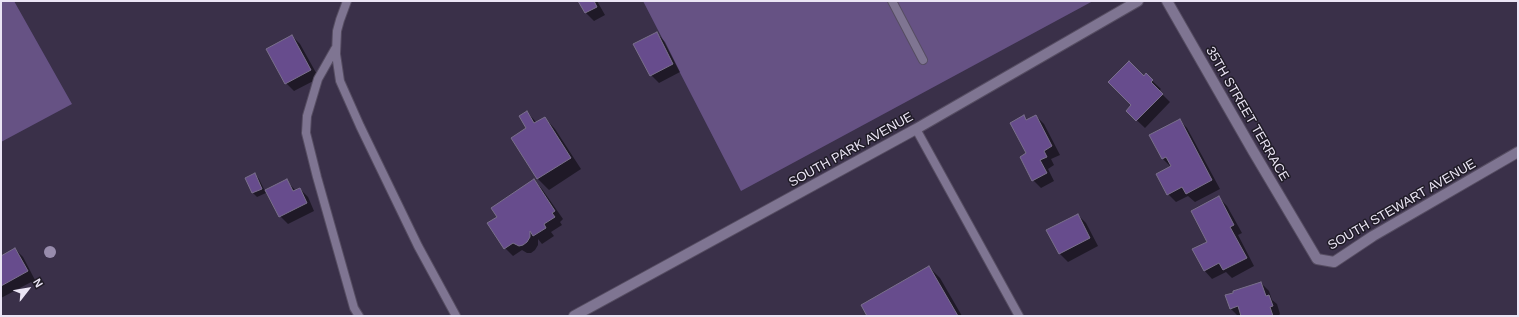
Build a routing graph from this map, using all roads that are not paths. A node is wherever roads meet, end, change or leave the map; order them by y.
1 (347, 1) edge
2 (892, 1) edge
3 (1138, 1) edge
4 (1167, 1) edge
5 (336, 47) junction
6 (923, 60) dead end
7 (916, 129) junction
8 (1518, 152) edge
9 (1305, 240) joint
10 (359, 316) edge
11 (456, 316) edge
12 (574, 316) edge
13 (1018, 316) edge

1 - 5 lane
2 - 6 lane
3 - 7 street, SOUTH PARK AVENUE
4 - 9 street, 35TH STREET TERRACE
5 - 10 lane
5 - 11 lane
7 - 12 street, SOUTH PARK AVENUE
7 - 13 lane
8 - 9 street, SOUTH STEWART AVENUE

